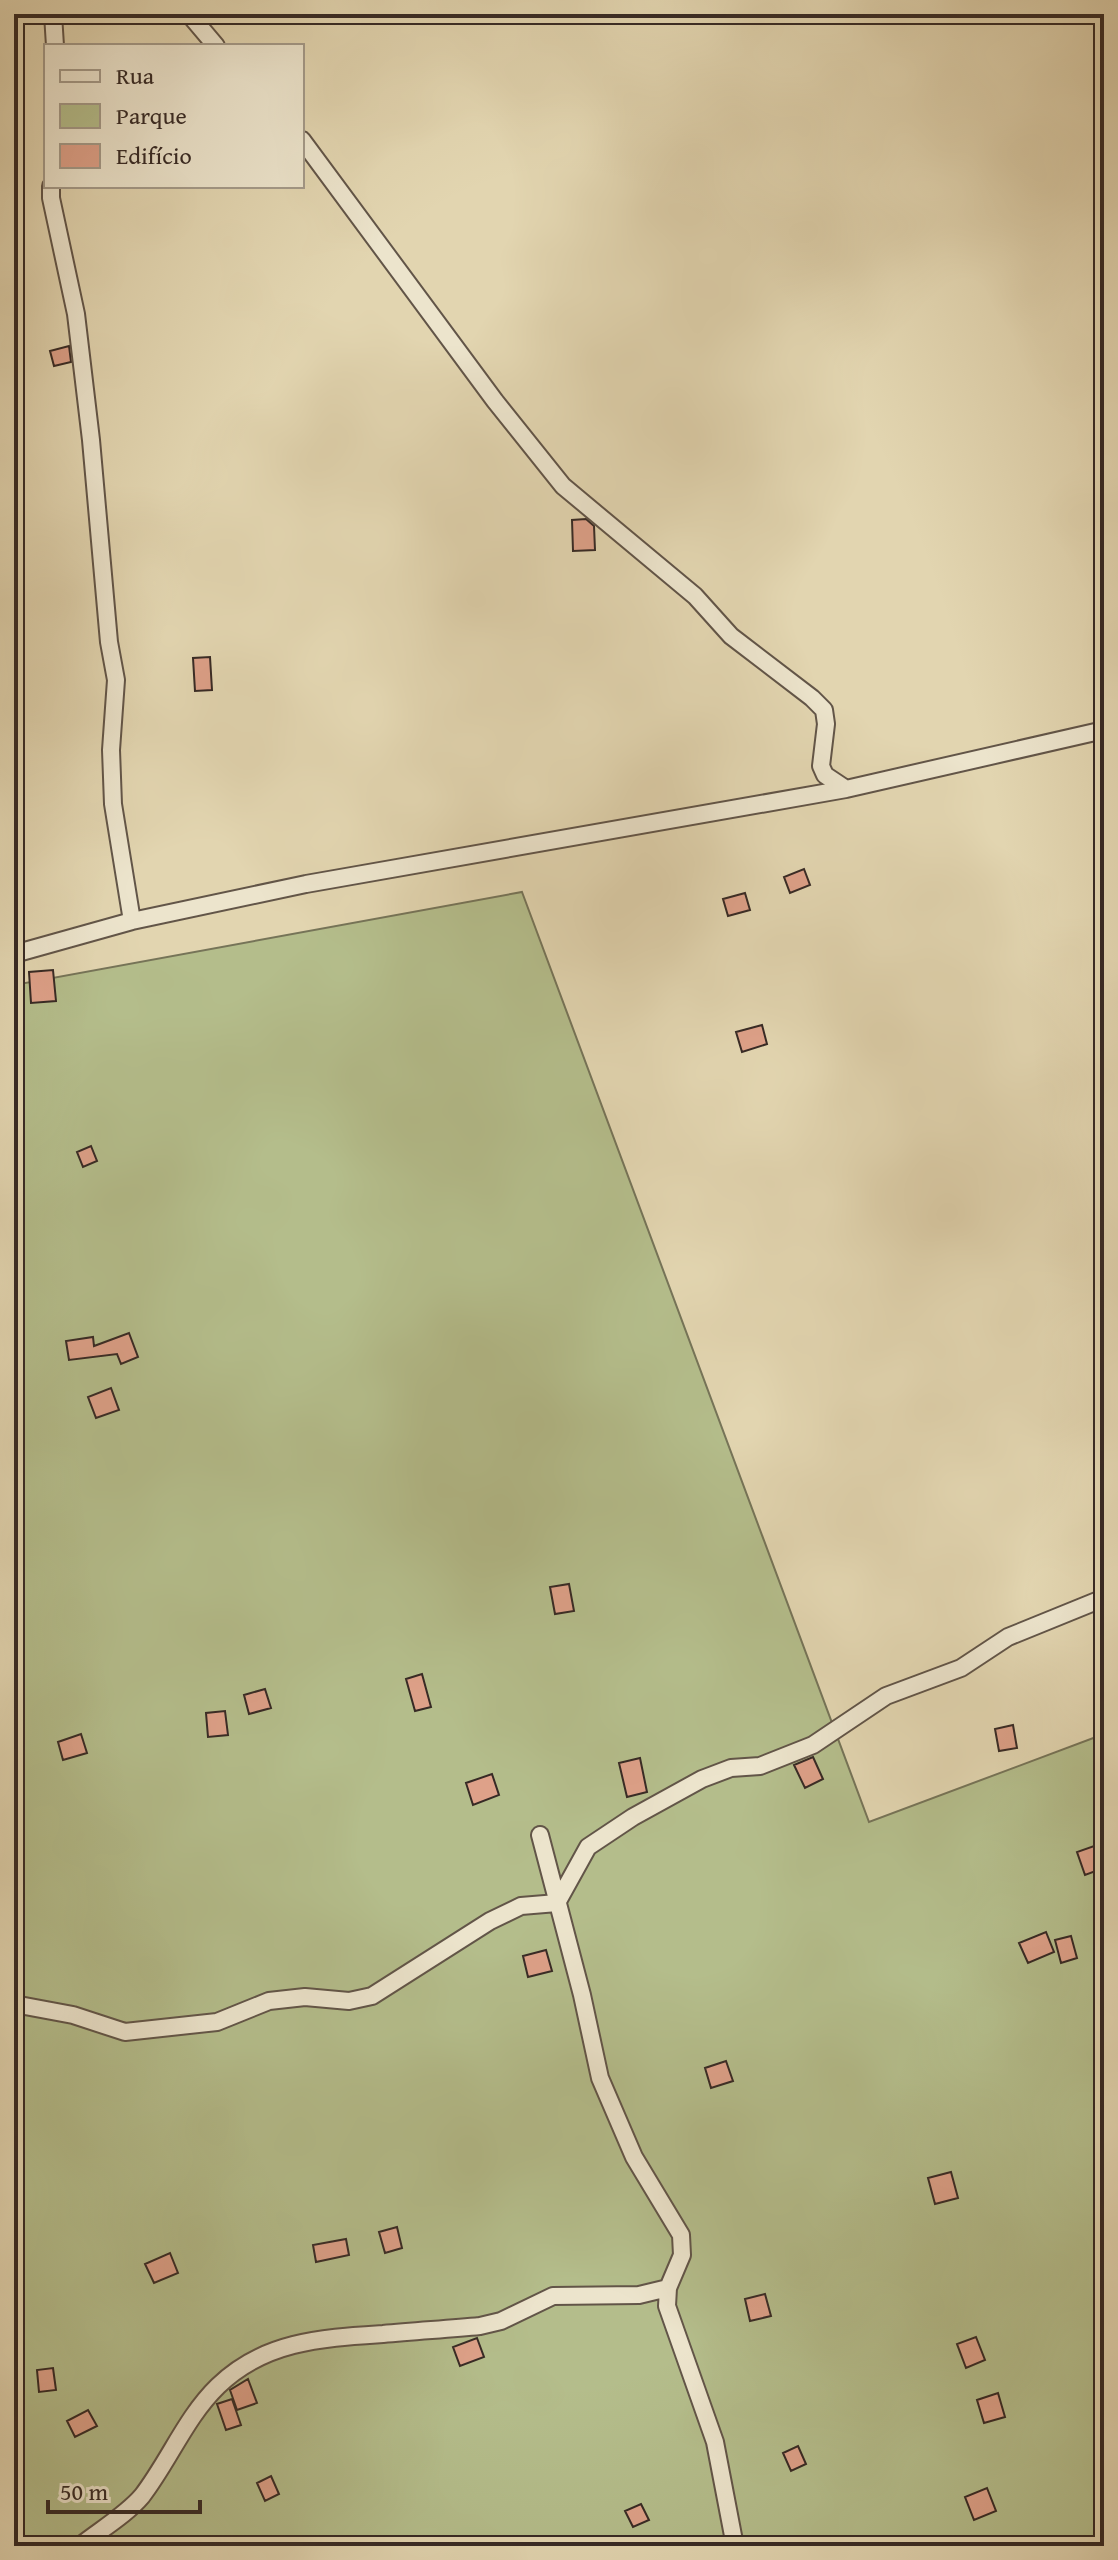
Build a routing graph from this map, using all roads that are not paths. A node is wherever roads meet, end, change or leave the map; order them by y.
1 (53, 14) edge
2 (189, 14) edge
3 (55, 44) edge
4 (214, 44) edge
5 (304, 143) edge
6 (51, 188) edge
7 (1104, 730) edge
8 (846, 789) junction
9 (132, 921) junction
10 (14, 954) edge
11 (1104, 1598) edge
12 (540, 1835) dead end
13 (557, 1903) junction
14 (14, 2004) edge
15 (668, 2288) junction
16 (80, 2546) edge
17 (735, 2546) edge

1 - 3 street
2 - 4 street
5 - 8 street
6 - 9 street
7 - 8 street
8 - 9 street
9 - 10 street
11 - 13 street
12 - 13 street
13 - 14 street
13 - 15 street
15 - 16 street
15 - 17 street

